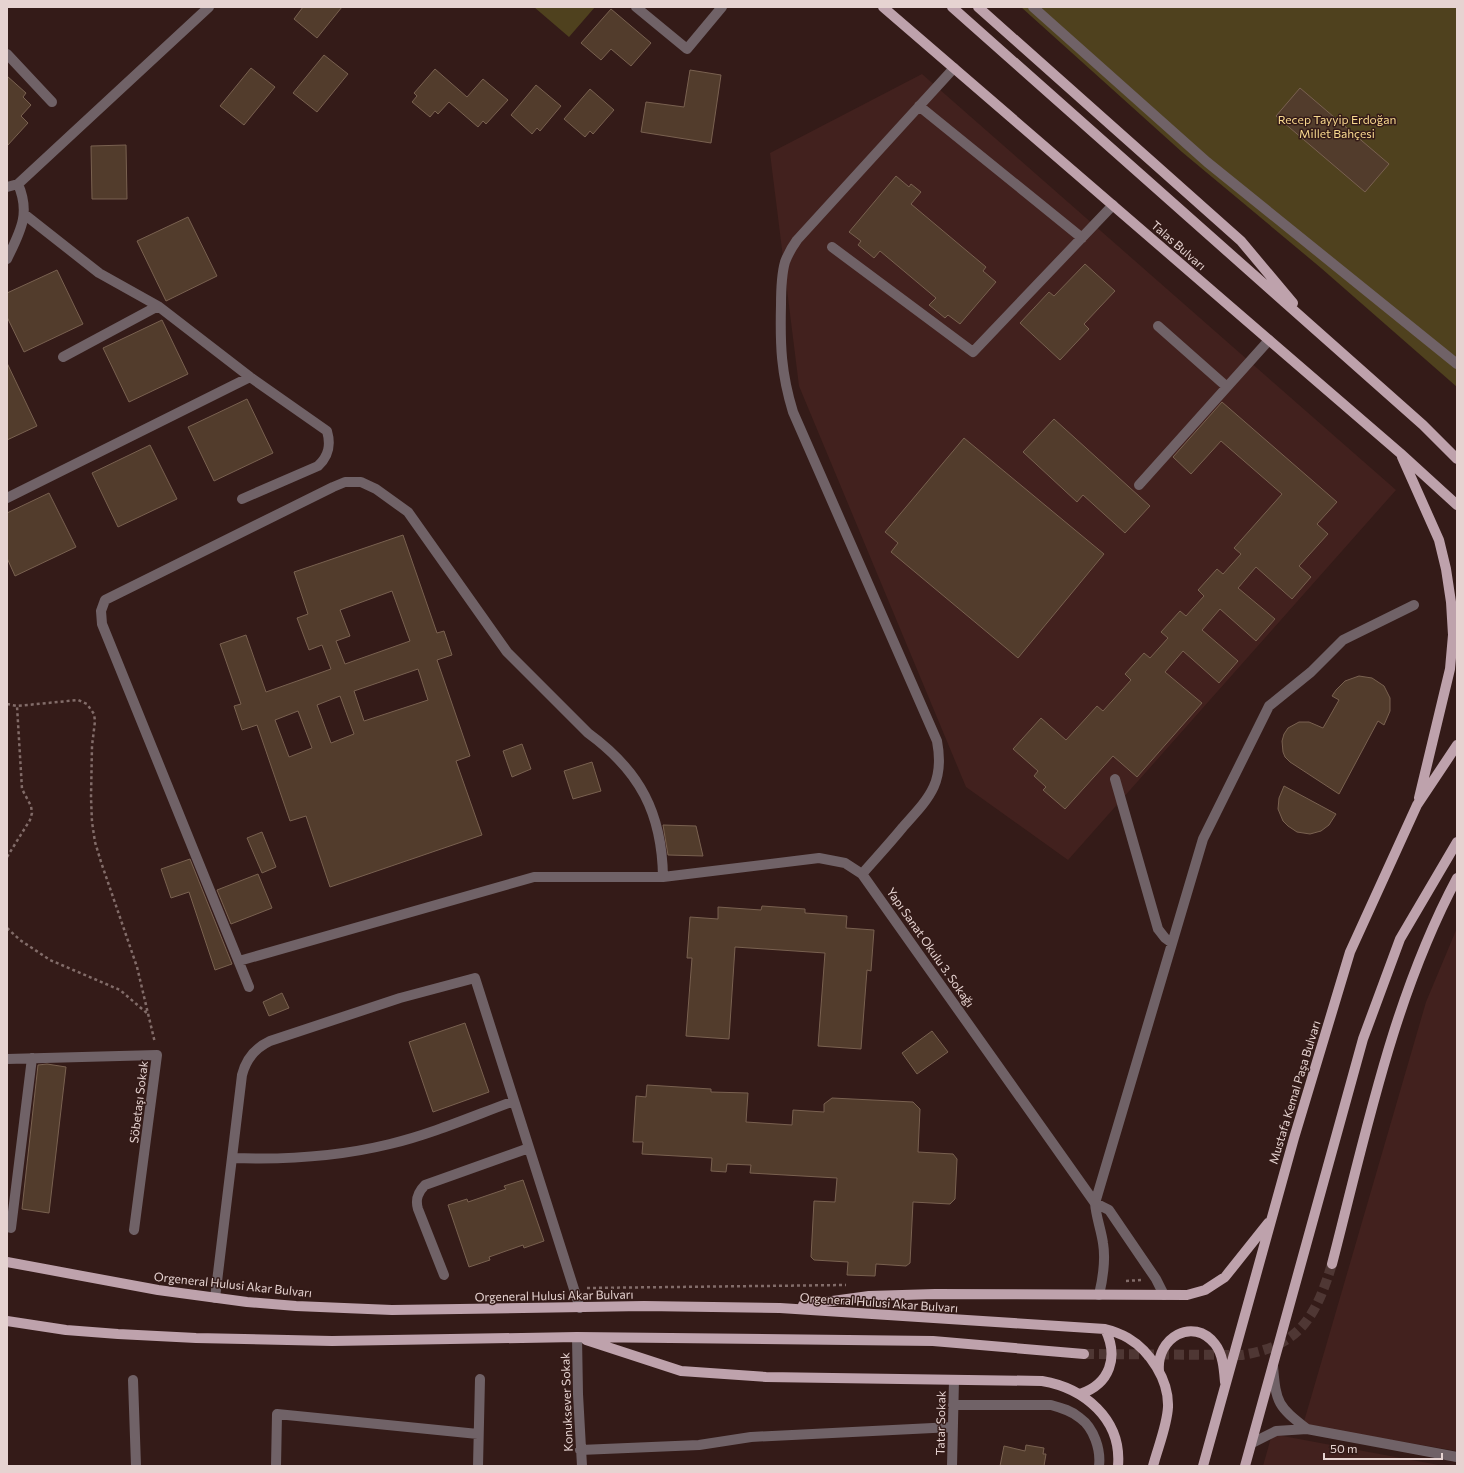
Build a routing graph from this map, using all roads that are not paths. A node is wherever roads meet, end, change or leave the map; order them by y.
1 (209, 7) edge
2 (636, 7) edge
3 (722, 7) edge
4 (883, 7) edge
5 (952, 7) edge
6 (978, 7) edge
7 (1033, 7) edge
8 (7, 54) edge
9 (954, 68) junction
10 (52, 102) dead end
11 (919, 106) junction
12 (18, 184) junction
13 (7, 187) edge
14 (1113, 205) junction
15 (24, 214) junction
16 (1082, 238) junction
17 (832, 247) dead end
18 (7, 259) edge
19 (158, 306) junction
20 (1158, 326) dead end
21 (1315, 329) junction
22 (1269, 340) junction
23 (63, 357) dead end
24 (1457, 364) edge
25 (250, 377) junction
26 (1227, 387) junction
27 (1432, 434) junction
28 (1457, 451) edge
29 (1400, 453) junction
30 (1457, 459) edge
31 (1139, 486) dead end
32 (7, 498) edge
33 (242, 499) dead end
34 (1457, 505) edge
35 (1414, 605) dead end
36 (1457, 745) edge
37 (1115, 780) dead end
38 (1417, 805) junction
39 (1457, 842) edge
40 (862, 874) junction
41 (663, 877) junction
42 (1457, 878) edge
43 (1172, 943) junction
44 (239, 961) junction
45 (249, 987) dead end
46 (32, 1058) junction
47 (7, 1059) edge
48 (514, 1102) junction
49 (529, 1148) junction
50 (232, 1158) junction
51 (1095, 1203) junction
52 (1271, 1220) junction
53 (7, 1227) edge
54 (134, 1230) dead end
55 (7, 1262) edge
56 (1332, 1264) tunnel mouth
57 (444, 1275) dead end
58 (1099, 1295) junction
59 (1164, 1295) junction
60 (215, 1298) junction
61 (580, 1308) junction
62 (780, 1308) junction
63 (7, 1321) edge
64 (1105, 1329) junction
65 (576, 1337) junction
66 (1084, 1354) tunnel mouth
67 (1273, 1365) junction
68 (1159, 1373) junction
69 (480, 1379) dead end
70 (133, 1380) dead end
71 (954, 1380) junction
72 (1225, 1388) junction
73 (1080, 1394) junction
74 (953, 1405) junction
75 (953, 1427) junction
76 (1307, 1429) junction
77 (478, 1434) junction
78 (1252, 1443) junction
79 (580, 1450) junction
80 (1457, 1458) edge
81 (136, 1466) edge
82 (276, 1466) edge
83 (478, 1466) edge
84 (582, 1466) edge
85 (952, 1466) edge
86 (1099, 1466) edge
87 (1118, 1466) edge
88 (1152, 1466) edge
89 (1203, 1466) edge
90 (1245, 1466) edge

1 - 12 street
2 - 3 street
4 - 9 main road, Talas Bulvarı
5 - 21 main road
6 - 21 main road
7 - 24 street
8 - 10 street
9 - 11 street
9 - 14 main road, Talas Bulvarı
11 - 16 street
11 - 40 street
12 - 13 street
12 - 15 street
14 - 16 street
14 - 22 main road, Talas Bulvarı
15 - 18 street
15 - 19 street
16 - 17 street
19 - 23 street
19 - 25 street
20 - 26 street
21 - 27 main road
22 - 26 street
22 - 29 main road, Talas Bulvarı
25 - 32 street
25 - 33 street
26 - 31 street
27 - 28 main road
27 - 30 main road
29 - 34 main road, Talas Bulvarı
29 - 38 main road
35 - 43 street
36 - 38 main road, Mustafa Kemal Paşa Bulvarı
37 - 43 street
38 - 52 main road, Mustafa Kemal Paşa Bulvarı
39 - 67 main road
40 - 41 street, Yapı Sanat Okulu 3. Sokağı
40 - 51 street, Yapı Sanat Okulu 3. Sokağı
41 - 44 street, Yapı Sanat Okulu 3. Sokağı
41 - 44 street
42 - 56 main road
43 - 51 street
44 - 45 street
46 - 47 street, Söbetaşı Sokak
46 - 53 street
46 - 54 street, Söbetaşı Sokak
48 - 49 street
48 - 50 street
48 - 50 street
49 - 57 street
49 - 61 street
50 - 60 street
51 - 58 street, Yapı Sanat Okulu 3. Sokağı
51 - 59 street, Yapı Sanat Okulu 3. Sokağı
52 - 59 main road
52 - 72 main road, Mustafa Kemal Paşa Bulvarı
55 - 60 main road, Orgeneral Hulusi Akar Bulvarı
58 - 59 main road
58 - 62 main road
60 - 61 main road, Orgeneral Hulusi Akar Bulvarı
61 - 62 main road, Orgeneral Hulusi Akar Bulvarı
62 - 64 main road, Orgeneral Hulusi Akar Bulvarı
63 - 65 main road
64 - 68 main road, Orgeneral Hulusi Akar Bulvarı
64 - 73 main road
65 - 66 main road
65 - 71 main road
65 - 79 street, Konuksever Sokak
67 - 76 street
67 - 78 main road
68 - 72 main road
68 - 88 main road, Orgeneral Hulusi Akar Bulvarı
69 - 77 street
70 - 81 street
71 - 73 main road
71 - 74 street, Tatar Sokak
72 - 89 main road, Mustafa Kemal Paşa Bulvarı
73 - 87 main road
74 - 75 street, Tatar Sokak
74 - 86 street
75 - 79 street
75 - 85 street, Tatar Sokak
76 - 78 street
76 - 80 street
77 - 82 street
77 - 83 street
78 - 90 main road
79 - 84 street, Konuksever Sokak

